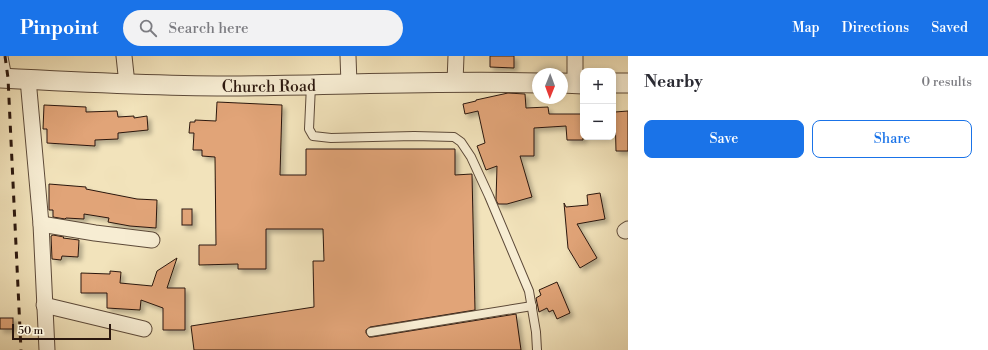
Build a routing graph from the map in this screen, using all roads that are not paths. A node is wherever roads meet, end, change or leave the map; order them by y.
1 (124, 56) edge
2 (348, 56) edge
3 (456, 56) edge
4 (575, 56) edge
5 (0, 57) edge
6 (2, 78) edge
7 (28, 80) junction
8 (455, 82) junction
9 (532, 83) edge
10 (616, 83) edge
11 (628, 83) edge
12 (127, 84) junction
13 (311, 84) junction
14 (349, 84) junction
15 (573, 84) edge
16 (41, 224) junction
17 (152, 240) dead end
18 (44, 305) junction
19 (532, 306) junction
20 (144, 329) dead end
21 (371, 332) dead end
22 (47, 350) edge
23 (537, 350) edge

1 - 12 street
2 - 14 street
3 - 8 street
4 - 15 street
5 - 6 street
6 - 7 street, Church Road
7 - 12 street, Church Road
7 - 16 street
8 - 9 street, Church Road
8 - 14 street, Church Road
10 - 11 street
12 - 13 street, Church Road
13 - 14 street, Church Road
13 - 19 lane
16 - 17 street
16 - 18 street
18 - 20 street
18 - 22 street
19 - 21 lane
19 - 23 lane

